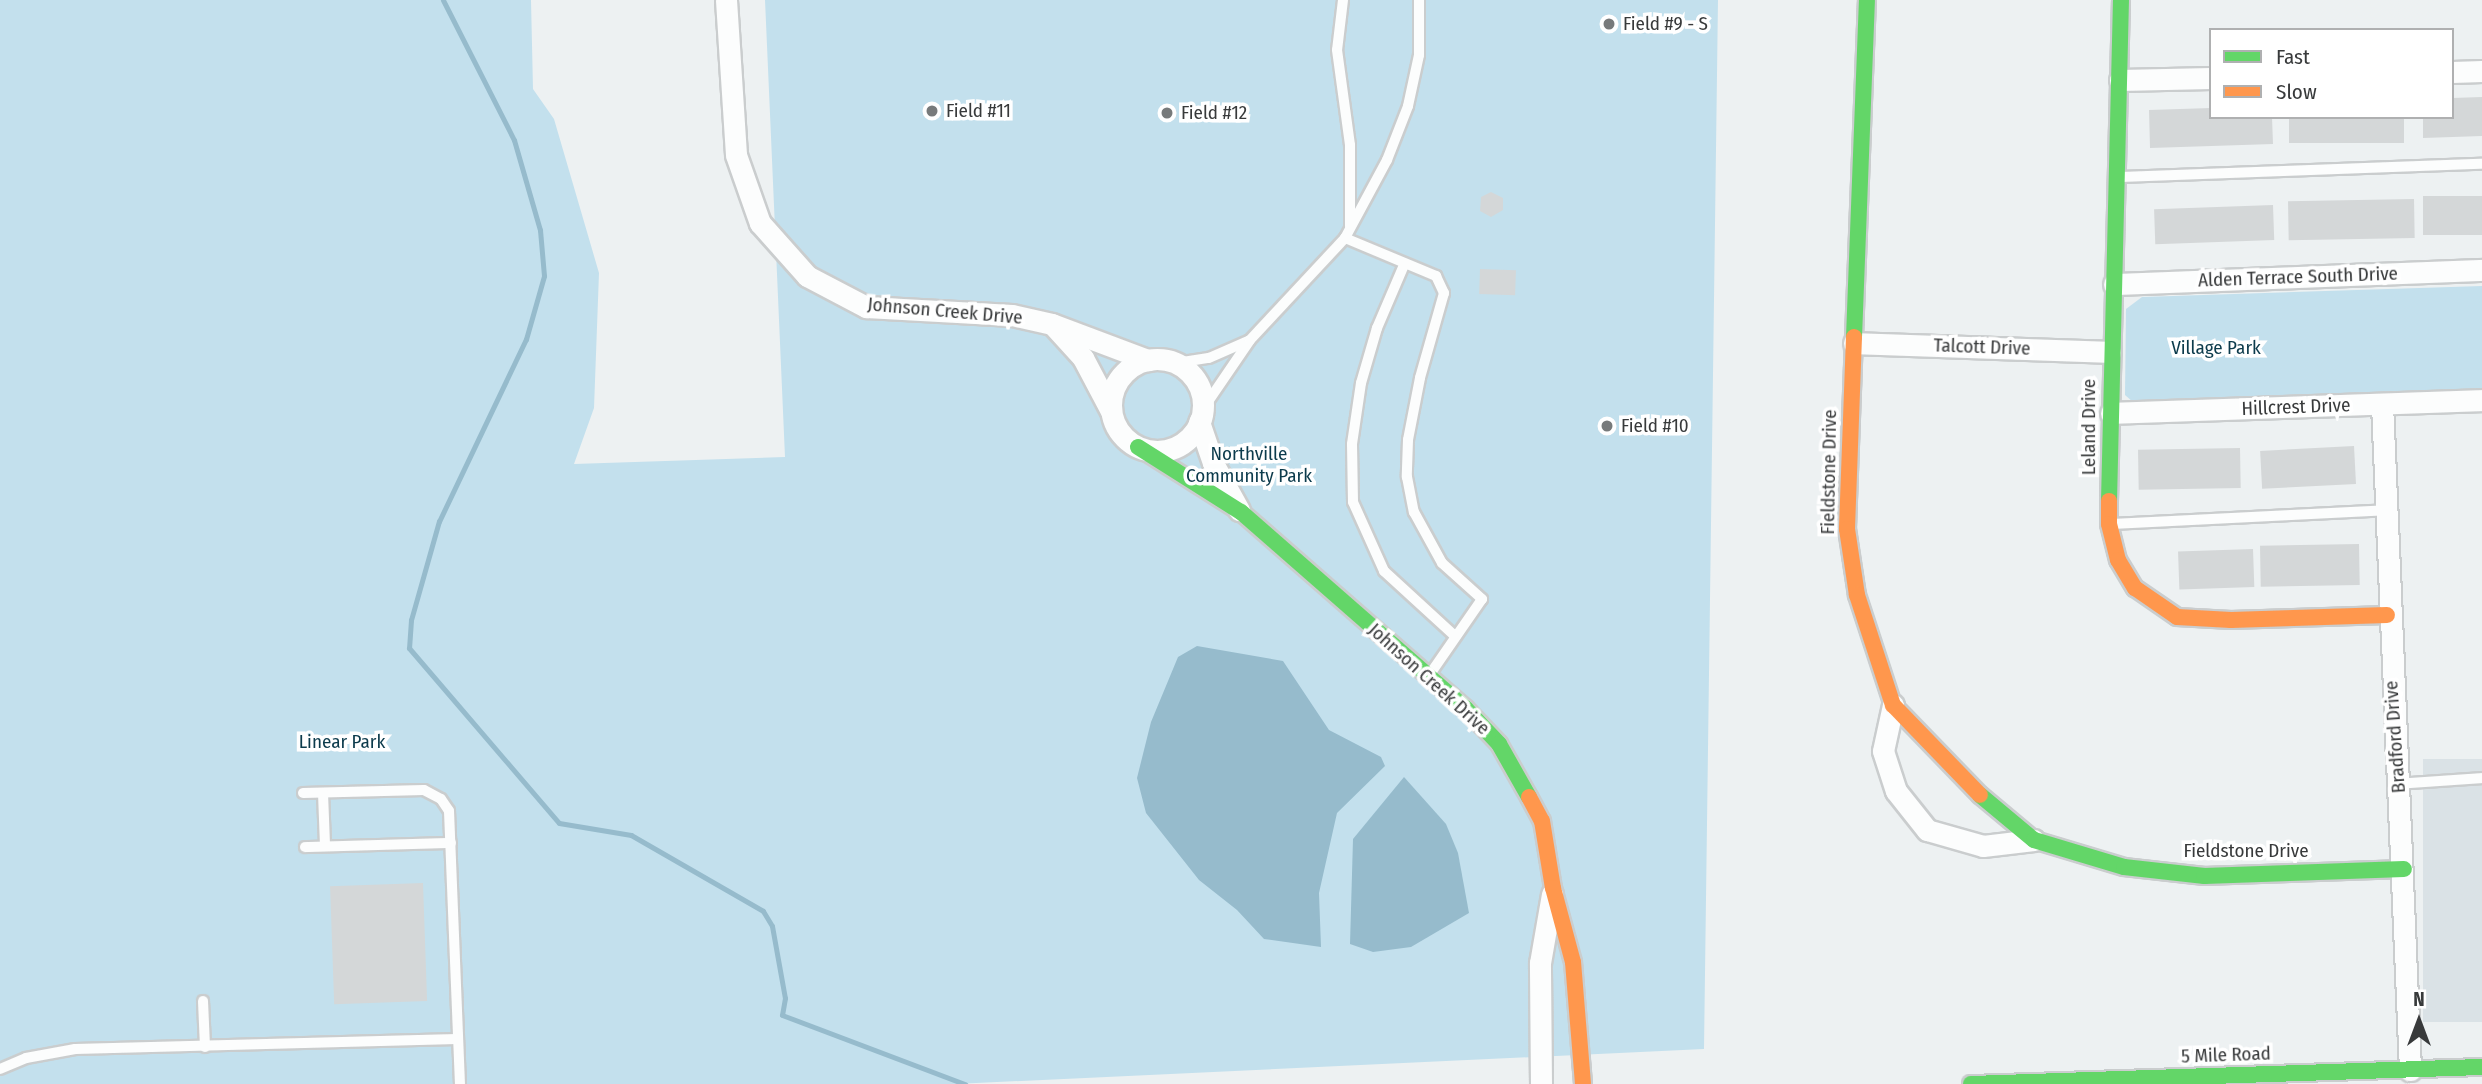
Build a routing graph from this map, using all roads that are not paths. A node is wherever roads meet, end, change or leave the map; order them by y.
1 (726, 0) edge
2 (1343, 0) edge
3 (1419, 0) edge
4 (1867, 0) edge
5 (2122, 0) edge
6 (2482, 71) edge
7 (2454, 72) edge
8 (2209, 78) edge
9 (2119, 80) junction
10 (2482, 164) edge
11 (2119, 177) junction
12 (1348, 233) junction
13 (1404, 265) junction
14 (2482, 270) edge
15 (2114, 284) junction
16 (1052, 324) junction
17 (1251, 340) junction
18 (1854, 343) junction
19 (2110, 352) junction
20 (1148, 360) junction
21 (1176, 363) junction
22 (2482, 400) edge
23 (2382, 404) junction
24 (1112, 413) junction
25 (2111, 413) junction
26 (1201, 416) junction
27 (1138, 447) junction
28 (2386, 510) junction
29 (1241, 512) junction
30 (2109, 524) junction
31 (2387, 615) junction
32 (1455, 636) junction
33 (1429, 676) junction
34 (1893, 705) junction
35 (2482, 778) edge
36 (2397, 784) junction
37 (303, 793) dead end
38 (323, 793) junction
39 (2034, 839) junction
40 (451, 843) junction
41 (325, 846) junction
42 (305, 847) dead end
43 (2404, 869) junction
44 (1553, 888) junction
45 (203, 1001) dead end
46 (457, 1038) junction
47 (205, 1047) junction
48 (2482, 1068) edge
49 (0, 1069) edge
50 (2411, 1077) edge
51 (460, 1084) edge
52 (1541, 1084) edge
53 (1583, 1084) edge
54 (1970, 1084) edge

1 - 16 street, Johnson Creek Drive
2 - 12 lane
3 - 12 lane
4 - 18 street, Fieldstone Drive
5 - 9 street, Leland Drive
6 - 7 street
8 - 9 street
9 - 11 street, Leland Drive
10 - 11 lane
11 - 15 street, Leland Drive
12 - 13 lane
12 - 17 lane
13 - 32 lane
13 - 32 lane
14 - 15 street, Alden Terrace South Drive
15 - 19 street, Leland Drive
16 - 20 street, Johnson Creek Drive
16 - 24 street
17 - 21 lane
17 - 26 lane
18 - 19 street, Talcott Drive
18 - 34 street, Fieldstone Drive
19 - 25 street, Leland Drive
20 - 21 street
20 - 24 street
21 - 26 street
22 - 23 street, Hillcrest Drive
23 - 25 street, Hillcrest Drive
23 - 28 street, Bradford Drive
24 - 27 street
25 - 30 street, Leland Drive
26 - 27 street
26 - 29 street, Johnson Creek Drive
27 - 29 street, Johnson Creek Drive
28 - 30 lane
28 - 31 street, Bradford Drive
29 - 33 street, Johnson Creek Drive
30 - 31 street, Leland Drive
31 - 36 street, Bradford Drive
32 - 33 lane
33 - 44 street, Johnson Creek Drive
34 - 39 street, Fieldstone Drive
34 - 39 street
35 - 36 lane
36 - 43 street, Bradford Drive
37 - 38 lane
38 - 40 lane
38 - 41 lane
39 - 43 street, Fieldstone Drive
40 - 41 lane
40 - 46 lane
41 - 42 lane
43 - 50 street, Bradford Drive
44 - 52 street, Johnson Creek Drive
44 - 53 street, Johnson Creek Drive
45 - 47 lane
46 - 47 lane
46 - 51 lane
47 - 49 lane
48 - 50 street, 5 Mile Road
50 - 54 street, 5 Mile Road

